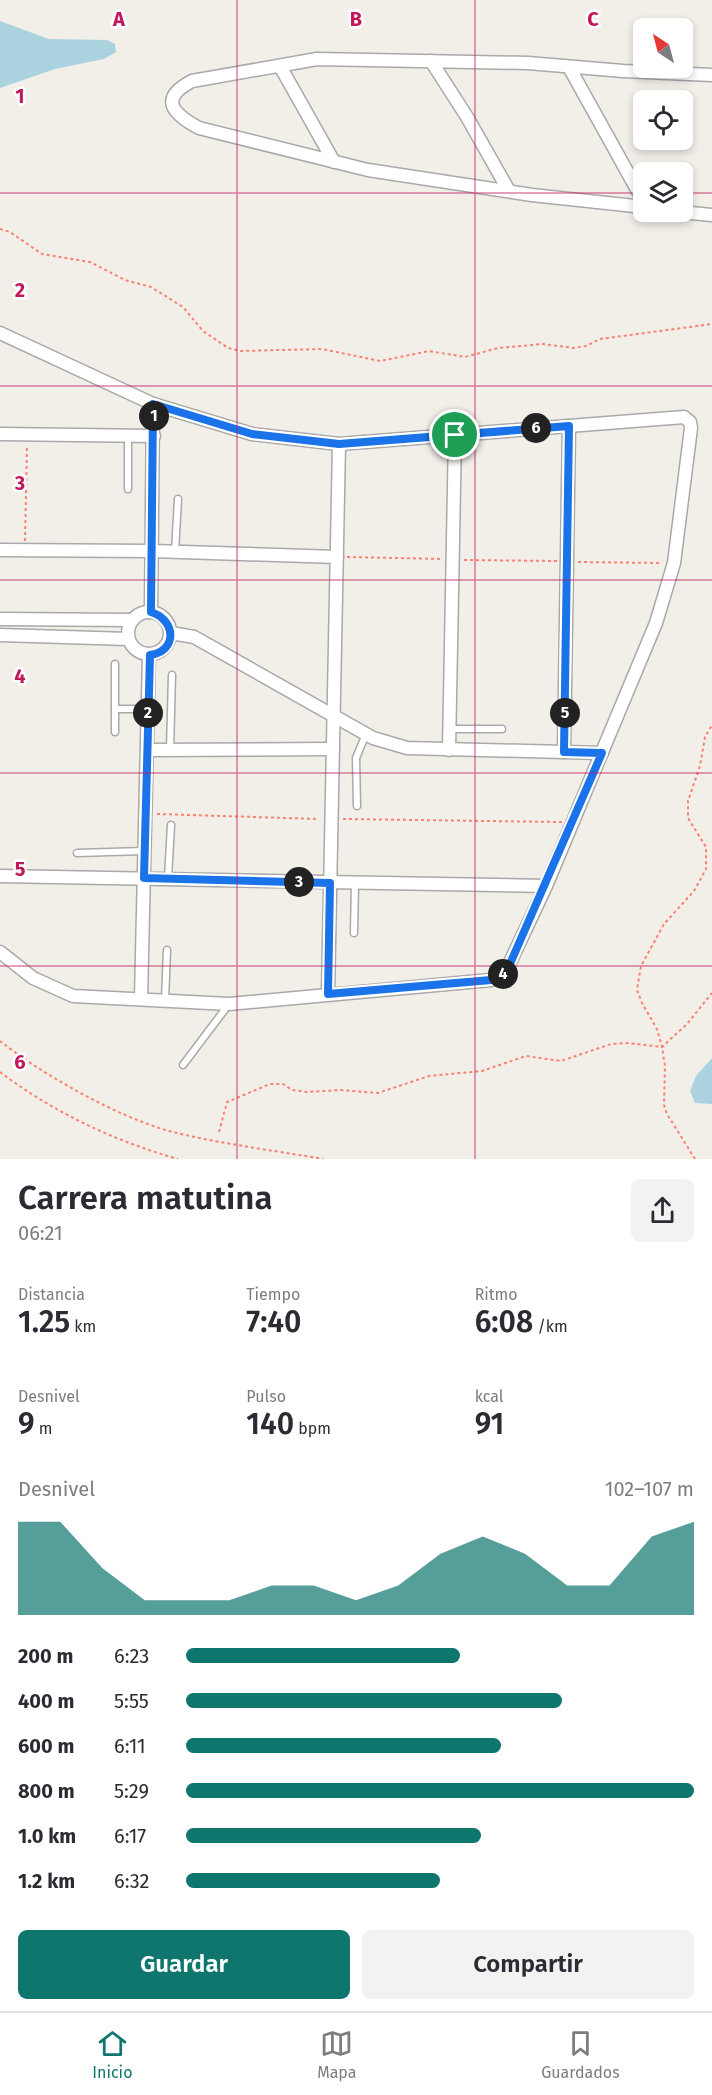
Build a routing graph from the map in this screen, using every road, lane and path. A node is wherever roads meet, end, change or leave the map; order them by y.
1 (431, 61) junction
2 (280, 66) junction
3 (569, 66) junction
4 (712, 75) edge
5 (334, 162) junction
6 (633, 182) edge
7 (509, 191) junction
8 (633, 206) edge
9 (693, 213) edge
10 (712, 215) edge
11 (0, 229) edge
12 (712, 324) edge
13 (0, 333) edge
14 (153, 404) junction
15 (569, 426) junction
16 (0, 434) edge
17 (27, 434) junction
18 (128, 435) junction
19 (455, 435) junction
20 (154, 436) junction
21 (339, 444) junction
22 (128, 489) dead end
23 (178, 499) dead end
24 (0, 550) edge
25 (24, 550) junction
26 (152, 551) junction
27 (176, 552) junction
28 (337, 557) junction
29 (453, 559) junction
30 (567, 561) junction
31 (674, 563) junction
32 (151, 612) junction
33 (0, 619) edge
34 (132, 620) junction
35 (171, 633) junction
36 (0, 635) edge
37 (128, 639) junction
38 (150, 655) junction
39 (116, 664) dead end
40 (172, 675) dead end
41 (115, 709) junction
42 (148, 709) junction
43 (334, 716) junction
44 (712, 725) edge
45 (449, 729) junction
46 (502, 729) dead end
47 (115, 732) dead end
48 (366, 734) junction
49 (333, 748) junction
50 (147, 750) junction
51 (170, 750) junction
52 (449, 750) junction
53 (564, 752) junction
54 (602, 753) junction
55 (357, 806) dead end
56 (145, 814) junction
57 (332, 819) junction
58 (572, 822) junction
59 (171, 825) dead end
60 (144, 851) junction
61 (77, 853) dead end
62 (0, 876) edge
63 (144, 878) junction
64 (168, 878) junction
65 (330, 883) junction
66 (356, 883) junction
67 (546, 886) junction
68 (354, 933) dead end
69 (167, 951) dead end
70 (0, 952) edge
71 (712, 993) edge
72 (328, 994) junction
73 (141, 998) junction
74 (165, 1000) junction
75 (229, 1004) junction
76 (0, 1041) edge
77 (662, 1047) junction
78 (183, 1065) dead end
79 (0, 1072) edge
80 (219, 1132) dead end
81 (178, 1159) edge
82 (323, 1159) edge
83 (695, 1159) edge

1 - 2 street
1 - 3 street
1 - 7 street
2 - 5 street
2 - 5 street
3 - 4 street
3 - 6 street
5 - 7 street
7 - 8 street
9 - 10 street
11 - 12 path
13 - 14 street
14 - 20 street
14 - 21 street
15 - 19 street
15 - 30 street
15 - 31 street
16 - 17 street
17 - 18 street
17 - 25 path
18 - 20 street
18 - 22 lane
19 - 21 street
19 - 29 street
20 - 26 street
21 - 28 street
23 - 27 lane
24 - 25 street
25 - 26 street
26 - 27 street
26 - 32 street
27 - 28 street
28 - 29 path
28 - 43 street
29 - 30 path
29 - 45 street
30 - 31 path
30 - 53 street
31 - 54 street
32 - 34 street
32 - 35 street
33 - 34 street
34 - 37 street
35 - 38 street
35 - 43 street
36 - 37 street
37 - 38 street
38 - 42 street
39 - 41 lane
40 - 51 lane
41 - 42 lane
41 - 47 lane
42 - 50 street
43 - 48 street
43 - 49 street
44 - 77 path
45 - 46 lane
45 - 52 street
48 - 52 street
48 - 55 lane
49 - 51 street
49 - 57 street
50 - 51 street
50 - 56 street
52 - 53 street
53 - 54 street
54 - 58 street
56 - 57 path
56 - 60 street
57 - 58 path
57 - 65 street
58 - 67 street
59 - 64 lane
60 - 61 lane
60 - 63 street
62 - 63 street
63 - 64 street
63 - 73 street
64 - 65 street
65 - 66 street
65 - 72 street
66 - 67 street
66 - 68 lane
67 - 72 street
69 - 74 lane
70 - 73 street
71 - 77 path
72 - 75 street
73 - 74 street
74 - 75 street
75 - 78 lane
76 - 82 path
77 - 80 path
77 - 83 path
79 - 81 path

